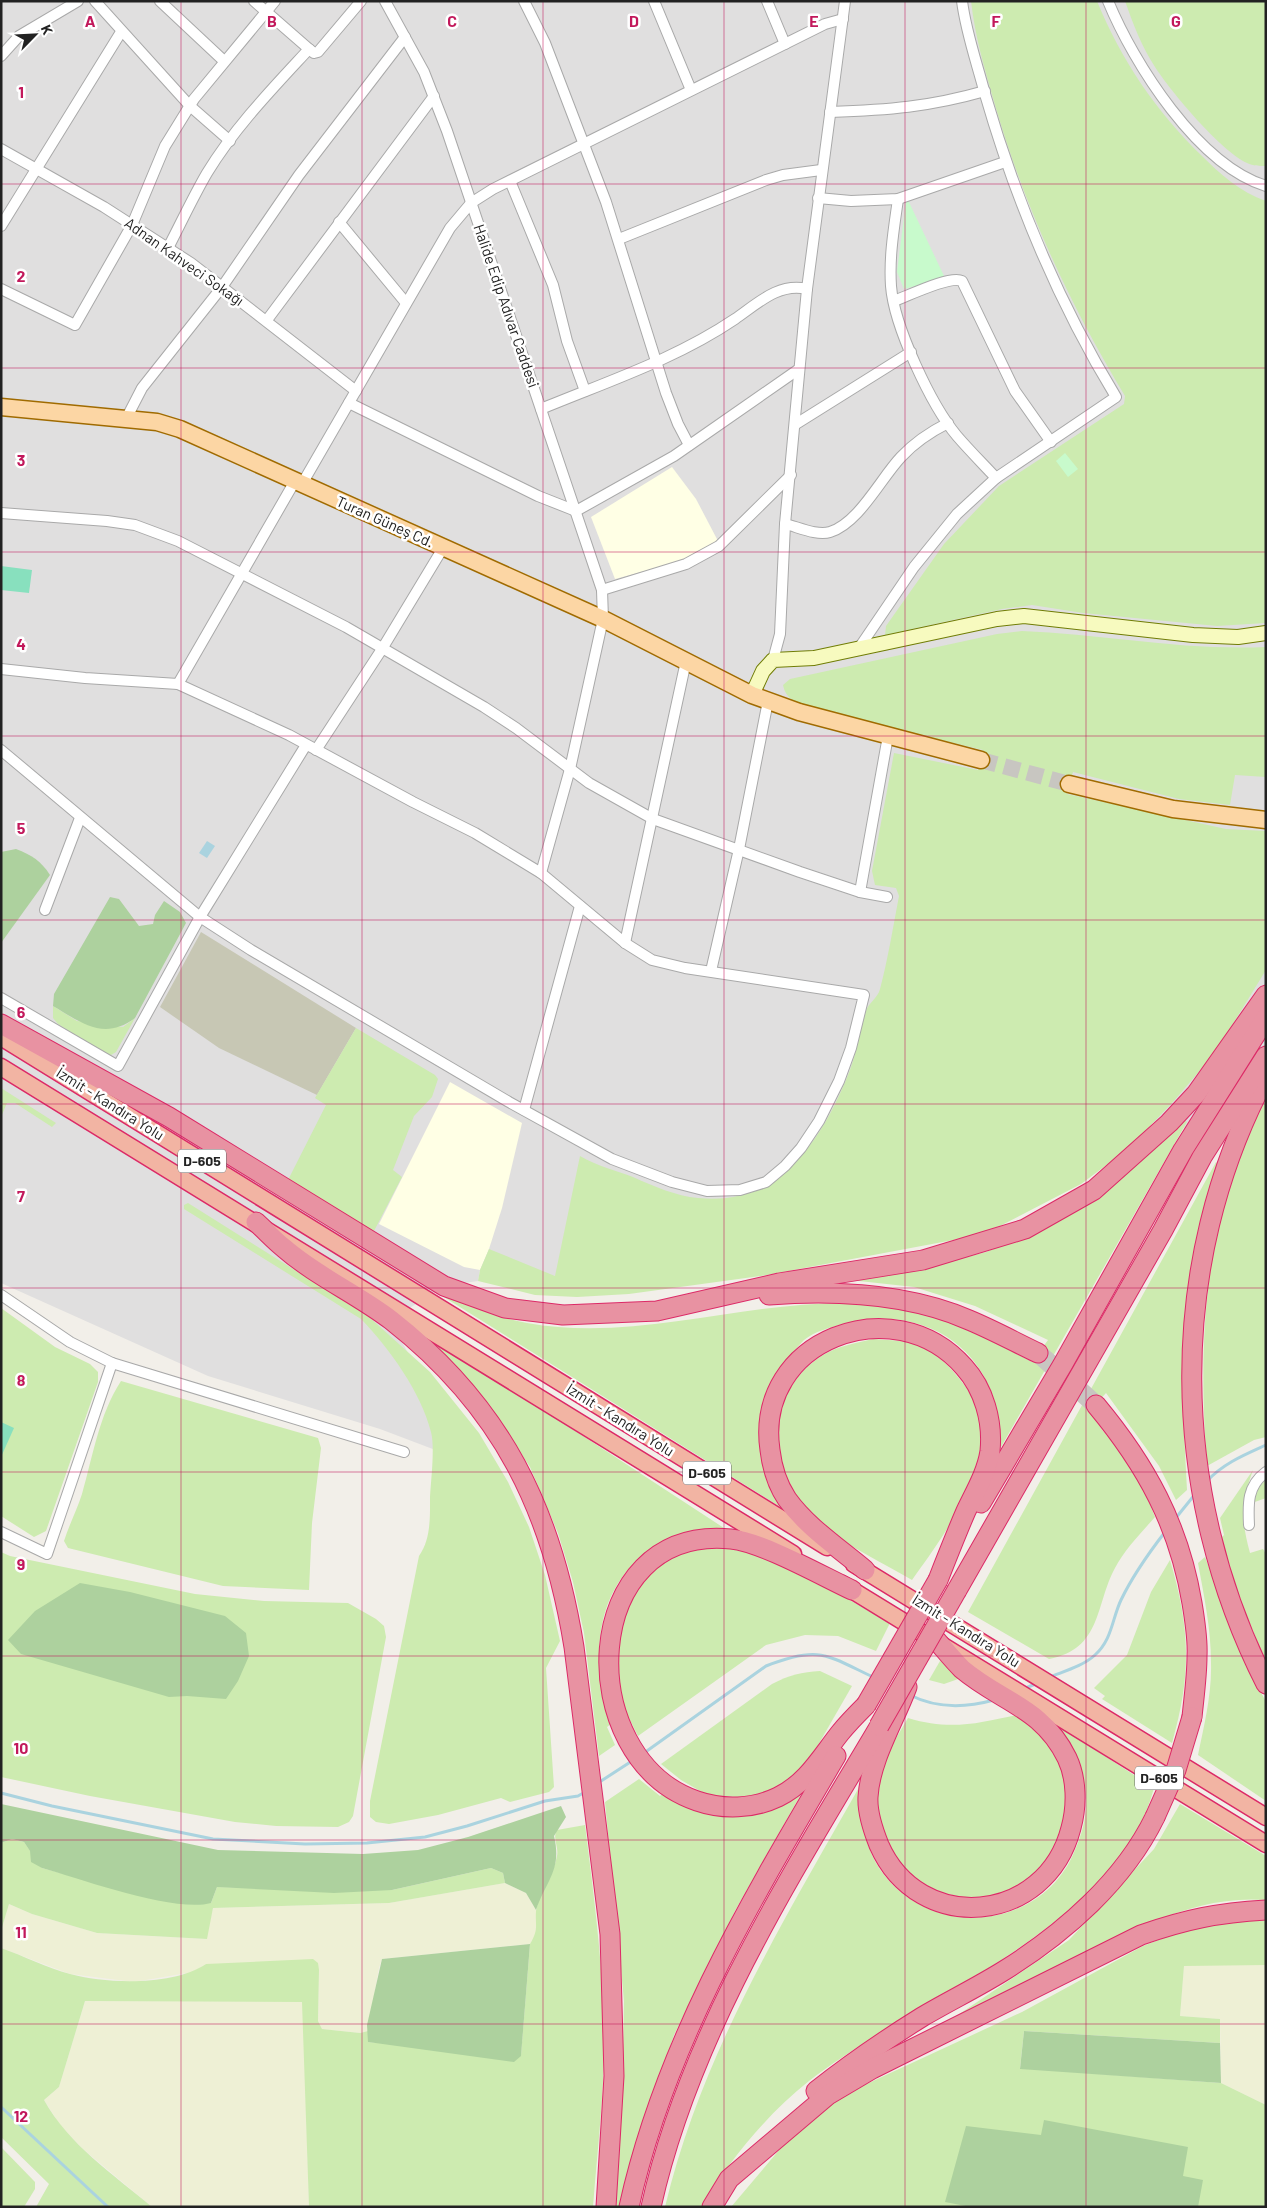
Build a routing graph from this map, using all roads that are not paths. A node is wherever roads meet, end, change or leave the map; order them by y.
1 (78, 1) edge
2 (95, 1) edge
3 (160, 1) edge
4 (254, 1) edge
5 (275, 1) edge
6 (361, 1) edge
7 (385, 1) edge
8 (524, 1) edge
9 (654, 1) edge
10 (767, 1) edge
11 (845, 1) edge
12 (962, 1) edge
13 (1108, 1) edge
14 (266, 12) junction
15 (843, 19) junction
16 (121, 32) junction
17 (405, 37) junction
18 (785, 44) junction
19 (309, 49) junction
20 (1, 56) edge
21 (224, 61) junction
22 (691, 90) junction
23 (985, 91) junction
24 (434, 96) junction
25 (190, 106) junction
26 (830, 112) junction
27 (230, 141) junction
28 (583, 143) junction
29 (1, 149) edge
30 (1005, 162) junction
31 (35, 168) junction
32 (821, 170) junction
33 (510, 181) junction
34 (1266, 186) edge
35 (818, 198) junction
36 (898, 198) junction
37 (471, 203) junction
38 (339, 222) junction
39 (132, 225) junction
40 (1, 226) edge
41 (619, 239) junction
42 (168, 248) junction
43 (222, 287) junction
44 (1, 289) edge
45 (807, 289) junction
46 (894, 301) junction
47 (406, 304) junction
48 (267, 320) junction
49 (911, 352) junction
50 (655, 362) junction
51 (799, 369) junction
52 (356, 391) junction
53 (585, 391) junction
54 (349, 403) junction
55 (541, 409) junction
56 (2, 411) edge
57 (126, 418) junction
58 (948, 423) junction
59 (796, 424) junction
60 (1051, 442) junction
61 (689, 445) junction
62 (791, 475) junction
63 (996, 478) junction
64 (299, 483) junction
65 (576, 511) junction
66 (1, 513) edge
67 (785, 524) junction
68 (443, 548) junction
69 (241, 574) junction
70 (602, 590) junction
71 (603, 619) junction
72 (1266, 633) edge
73 (859, 648) junction
74 (382, 649) junction
75 (773, 660) junction
76 (686, 662) junction
77 (1, 669) edge
78 (178, 684) junction
79 (752, 694) junction
80 (768, 701) junction
81 (888, 736) junction
82 (306, 745) junction
83 (1, 750) edge
84 (316, 750) junction
85 (981, 760) tunnel mouth
86 (570, 769) junction
87 (1069, 784) tunnel mouth
88 (80, 818) junction
89 (653, 819) junction
90 (1266, 820) edge
91 (739, 850) junction
92 (541, 873) junction
93 (860, 892) junction
94 (887, 898) dead end
95 (580, 906) junction
96 (45, 910) dead end
97 (200, 917) junction
98 (625, 943) junction
99 (710, 971) junction
100 (1266, 995) edge
101 (1, 998) edge
102 (1266, 1018) edge
103 (1, 1024) edge
104 (1, 1037) edge
105 (1266, 1056) edge
106 (1, 1067) edge
107 (1266, 1076) edge
108 (524, 1110) junction
109 (256, 1222) junction
110 (1, 1295) edge
111 (713, 1300) junction
112 (1038, 1353) tunnel mouth
113 (112, 1363) junction
114 (1096, 1405) tunnel mouth
115 (404, 1452) dead end
116 (1266, 1472) edge
117 (1249, 1525) dead end
118 (1, 1532) edge
119 (865, 1570) junction
120 (938, 1580) junction
121 (852, 1590) junction
122 (937, 1641) joint
123 (968, 1666) junction
124 (1266, 1684) edge
125 (866, 1705) junction
126 (884, 1728) junction
127 (1266, 1817) edge
128 (1266, 1844) edge
129 (1266, 1910) edge
130 (729, 2179) junction
131 (606, 2207) edge
132 (629, 2207) edge
133 (651, 2207) edge
134 (712, 2207) edge

1 - 20 street
2 - 16 street
3 - 21 street
4 - 14 street
5 - 14 street
6 - 19 street
7 - 17 street, Halide Edip Adıvar Caddesi
8 - 28 street
9 - 22 street
10 - 18 street
11 - 15 street
12 - 23 street
13 - 34 street
14 - 19 street
14 - 21 street
15 - 18 street
15 - 26 street
16 - 25 street
16 - 31 street
17 - 24 street, Halide Edip Adıvar Caddesi
17 - 43 street
18 - 22 street
19 - 27 street
21 - 25 street
22 - 28 street
23 - 26 street
23 - 30 street
24 - 37 street, Halide Edip Adıvar Caddesi
24 - 38 street
25 - 27 street
25 - 39 street
26 - 32 street
27 - 42 street
28 - 33 street
28 - 41 street
29 - 31 street, Adnan Kahveci Sokağı
30 - 36 street
30 - 60 street
31 - 39 street, Adnan Kahveci Sokağı
31 - 40 street
32 - 35 street
32 - 41 street
33 - 37 street
33 - 53 street
35 - 36 street
35 - 45 street
36 - 46 street
37 - 47 street
37 - 55 street, Halide Edip Adıvar Caddesi
38 - 47 street
38 - 48 street
39 - 42 street, Adnan Kahveci Sokağı
39 - 44 street
41 - 50 street
42 - 43 street, Adnan Kahveci Sokağı
43 - 48 street, Adnan Kahveci Sokağı
43 - 57 street
45 - 50 street
45 - 51 street
46 - 49 street
46 - 60 street
47 - 52 street
48 - 52 street, Adnan Kahveci Sokağı
49 - 58 street
49 - 59 street
50 - 53 street
50 - 61 street
51 - 59 street
51 - 61 street
52 - 54 street
53 - 55 street
54 - 64 street
54 - 65 street
55 - 65 street, Halide Edip Adıvar Caddesi
56 - 57 main road, Turan Güneş Cd.
57 - 64 main road, Turan Güneş Cd.
58 - 63 street
58 - 67 street
59 - 62 street
60 - 63 street
61 - 65 street
62 - 67 street
62 - 70 street
63 - 73 street
64 - 68 main road, Turan Güneş Cd.
64 - 69 street
65 - 70 street, Halide Edip Adıvar Caddesi
66 - 69 street
67 - 75 street
68 - 71 main road, Turan Güneş Cd.
68 - 74 street
69 - 74 street
69 - 78 street
70 - 71 street, Halide Edip Adıvar Caddesi
71 - 76 main road, Turan Güneş Cd.
71 - 86 street, Halide Edip Adıvar Caddesi
72 - 73 main road
73 - 75 main road
74 - 84 street
74 - 86 street
75 - 79 main road
76 - 79 main road, Turan Güneş Cd.
76 - 89 street
77 - 78 street
78 - 82 street
79 - 80 main road, Turan Güneş Cd.
80 - 81 main road, Turan Güneş Cd.
80 - 91 street
81 - 85 main road, Turan Güneş Cd.
81 - 93 street
82 - 84 street
82 - 97 street
83 - 88 street
84 - 92 street
86 - 89 street
86 - 92 street, Halide Edip Adıvar Caddesi
87 - 90 main road
88 - 96 street
88 - 97 street
89 - 91 street
89 - 98 street
91 - 93 street
91 - 99 street
92 - 95 street
93 - 94 street
95 - 98 street
95 - 108 street
97 - 101 street
97 - 108 street
98 - 99 street
99 - 108 street
100 - 111 highway
102 - 120 highway
103 - 111 highway
104 - 119 highway, İzmit - Kandıra Yolu / D-605
105 - 126 highway, bridge
106 - 109 highway, İzmit - Kandıra Yolu / D-605
107 - 124 highway
109 - 121 highway, İzmit - Kandıra Yolu / D-605
109 - 131 highway
110 - 113 street
111 - 112 highway
113 - 115 street
113 - 118 street
114 - 130 highway, bridge
116 - 117 street
119 - 120 highway
119 - 127 highway, İzmit - Kandıra Yolu / D-605
120 - 125 highway, bridge
121 - 122 highway, İzmit - Kandıra Yolu / D-605
121 - 125 highway
122 - 123 highway
123 - 126 highway
123 - 128 highway, İzmit - Kandıra Yolu / D-605
125 - 132 highway
126 - 133 highway
129 - 130 highway
130 - 134 highway

